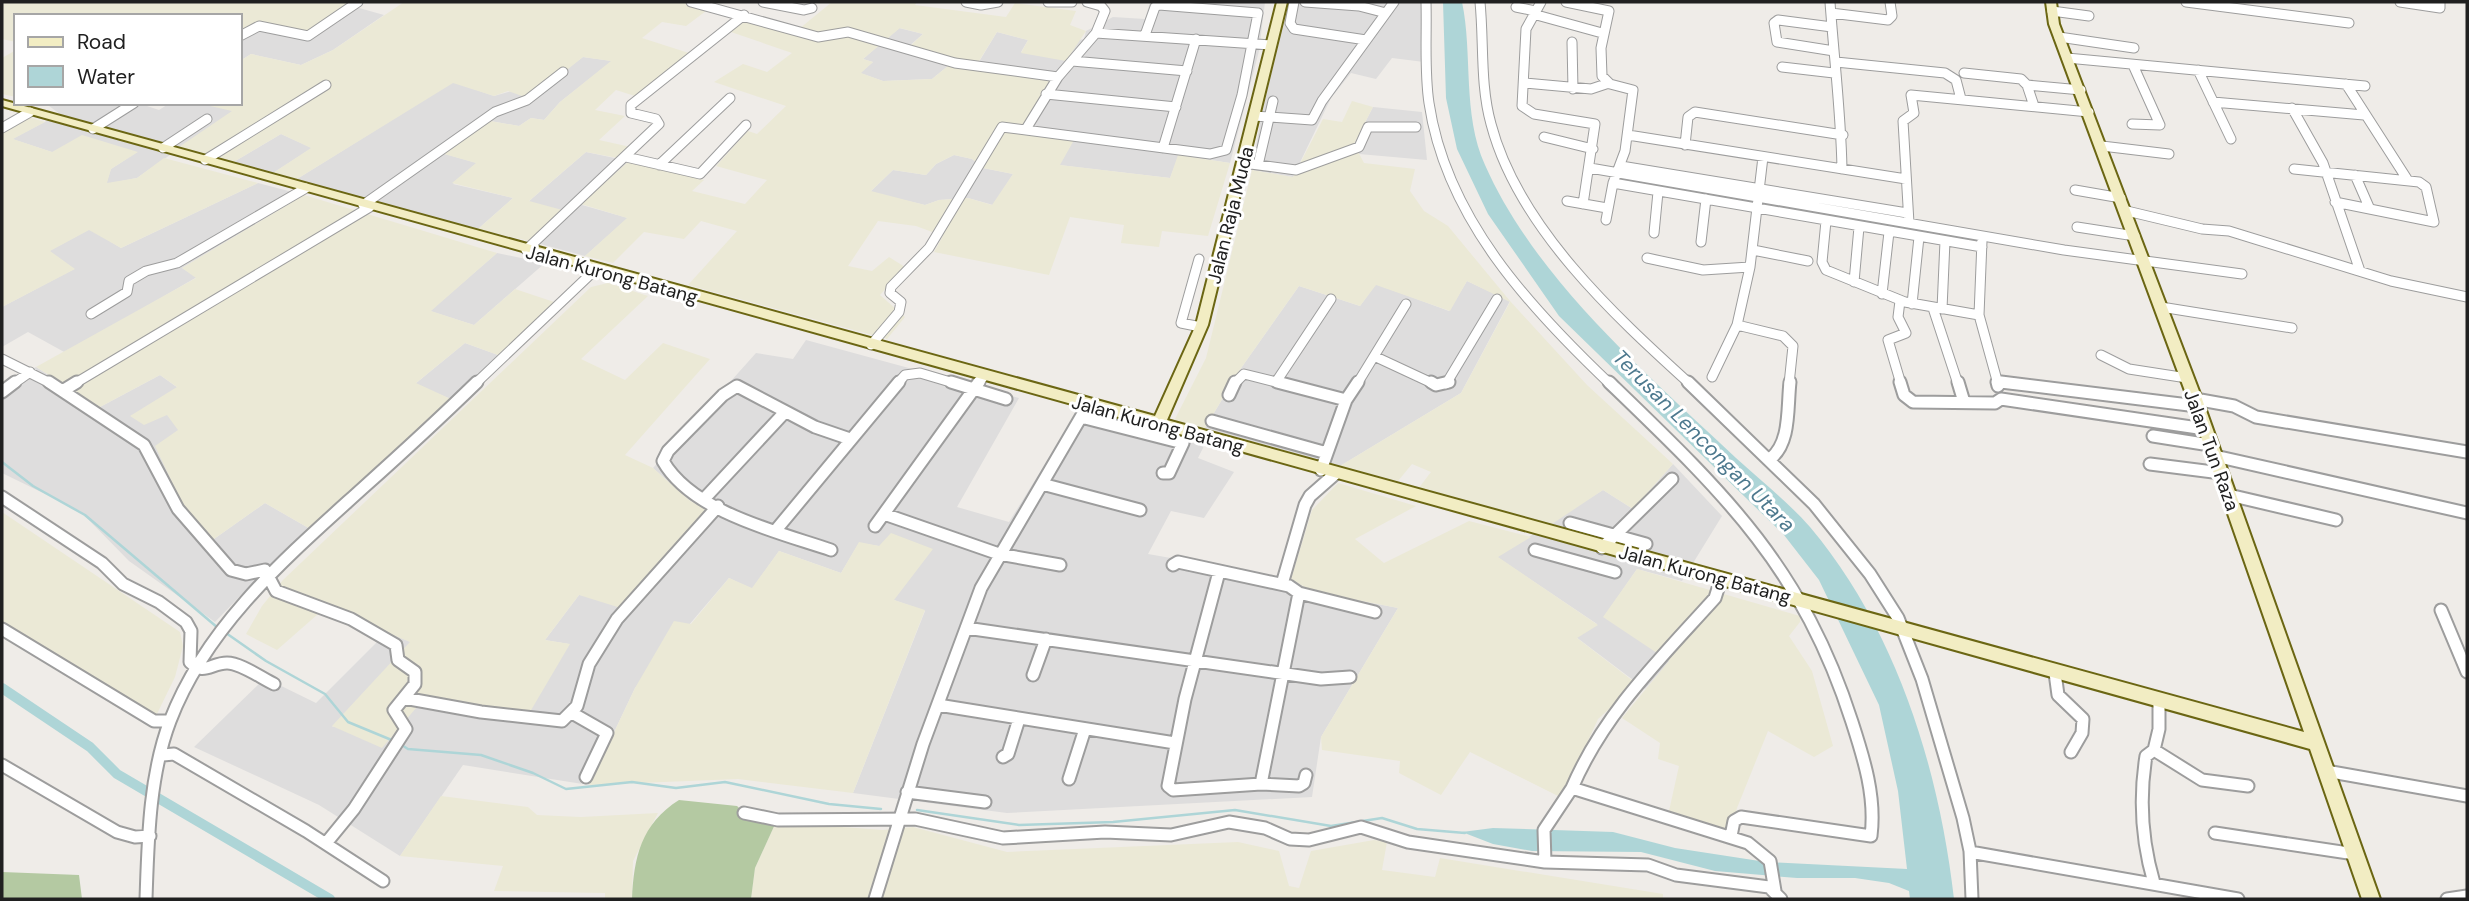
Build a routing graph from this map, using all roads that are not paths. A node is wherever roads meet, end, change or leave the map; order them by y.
1 (359, 2) edge
2 (691, 2) edge
3 (763, 2) edge
4 (966, 2) edge
5 (998, 2) edge
6 (1048, 2) edge
7 (1072, 2) edge
8 (1087, 2) edge
9 (1282, 2) edge
10 (1294, 2) edge
11 (1305, 2) edge
12 (1394, 2) edge
13 (1426, 2) edge
14 (1479, 2) edge
15 (1541, 2) edge
16 (1566, 2) edge
17 (1830, 2) edge
18 (1891, 2) edge
19 (2186, 2) edge
20 (2400, 2) edge
21 (2440, 2) edge
22 (716, 4) edge
23 (788, 4) edge
24 (1590, 4) edge
25 (2051, 6) edge
26 (1516, 7) dead end
27 (812, 8) dead end
28 (1385, 13) junction
29 (1534, 13) junction
30 (1831, 13) junction
31 (744, 15) junction
32 (2089, 16) dead end
33 (765, 21) junction
34 (2349, 23) dead end
35 (1832, 27) junction
36 (1096, 33) junction
37 (1602, 33) junction
38 (242, 35) edge
39 (1145, 35) junction
40 (2059, 37) junction
41 (1196, 39) junction
42 (1366, 40) junction
43 (1572, 42) dead end
44 (1253, 44) junction
45 (1271, 45) junction
46 (2134, 48) dead end
47 (1834, 51) junction
48 (2067, 58) junction
49 (1072, 61) junction
50 (1836, 62) junction
51 (2133, 65) junction
52 (1782, 67) dead end
53 (2198, 70) junction
54 (1187, 71) junction
55 (563, 72) dead end
56 (1964, 73) dead end
57 (1834, 74) junction
58 (1058, 77) junction
59 (1525, 83) junction
60 (1612, 84) junction
61 (2346, 84) junction
62 (326, 85) dead end
63 (2027, 85) junction
64 (2365, 86) dead end
65 (1573, 89) junction
66 (2081, 90) junction
67 (1046, 94) junction
68 (730, 97) dead end
69 (1961, 99) junction
70 (1273, 102) dead end
71 (2213, 102) junction
72 (2, 103) edge
73 (131, 105) edge
74 (2034, 106) junction
75 (1176, 107) junction
76 (2292, 108) junction
77 (30, 112) junction
78 (2089, 112) junction
79 (2364, 115) junction
80 (1254, 116) junction
81 (1269, 117) junction
82 (207, 119) dead end
83 (2132, 124) dead end
84 (746, 125) dead end
85 (1416, 127) dead end
86 (2, 128) edge
87 (93, 129) junction
88 (1026, 129) junction
89 (1628, 135) junction
90 (1843, 135) junction
91 (1544, 137) dead end
92 (2231, 139) dead end
93 (1685, 145) junction
94 (2102, 146) junction
95 (163, 148) junction
96 (1163, 148) junction
97 (1593, 149) junction
98 (2169, 154) dead end
99 (626, 157) junction
100 (1763, 157) junction
101 (205, 160) junction
102 (1243, 163) junction
103 (659, 165) junction
104 (1258, 165) junction
105 (1590, 168) junction
106 (1620, 169) junction
107 (1842, 169) junction
108 (2294, 169) dead end
109 (2324, 172) junction
110 (2355, 174) junction
111 (1906, 179) junction
112 (2407, 179) junction
113 (1614, 183) junction
114 (306, 188) junction
115 (2075, 190) dead end
116 (1658, 192) junction
117 (1758, 198) junction
118 (2121, 198) junction
119 (1706, 199) junction
120 (1567, 201) dead end
121 (2335, 202) junction
122 (1583, 204) junction
123 (367, 206) junction
124 (2369, 207) junction
125 (1607, 208) junction
126 (2127, 212) junction
127 (1908, 218) junction
128 (1606, 220) dead end
129 (1826, 221) junction
130 (1859, 227) junction
131 (2077, 227) dead end
132 (1889, 232) junction
133 (1654, 233) dead end
134 (1982, 235) junction
135 (2135, 236) junction
136 (1919, 237) junction
137 (1945, 241) junction
138 (1701, 242) dead end
139 (1982, 247) junction
140 (526, 250) junction
141 (1753, 250) junction
142 (1199, 258) dead end
143 (1647, 258) dead end
144 (1808, 261) dead end
145 (2145, 262) junction
146 (1750, 267) junction
147 (597, 270) junction
148 (2360, 271) junction
149 (2242, 274) dead end
150 (1854, 282) junction
151 (1882, 294) junction
152 (2467, 297) edge
153 (1331, 299) dead end
154 (1497, 299) dead end
155 (1900, 301) junction
156 (1406, 304) dead end
157 (1912, 304) junction
158 (2161, 307) junction
159 (1937, 309) junction
160 (91, 314) dead end
161 (1979, 315) junction
162 (1737, 325) junction
163 (1201, 327) junction
164 (2292, 328) dead end
165 (871, 345) junction
166 (2101, 355) dead end
167 (1376, 357) junction
168 (2, 359) edge
169 (30, 372) junction
170 (984, 376) junction
171 (1712, 377) dead end
172 (2187, 378) junction
173 (1276, 382) junction
174 (1997, 382) junction
175 (976, 389) junction
176 (64, 390) junction
177 (2, 392) edge
178 (1229, 395) dead end
179 (1006, 399) dead end
180 (2001, 399) junction
181 (1346, 400) junction
182 (1964, 402) junction
183 (2196, 402) junction
184 (1084, 411) junction
185 (785, 412) junction
186 (1158, 422) junction
187 (1212, 422) dead end
188 (2205, 429) junction
189 (2153, 436) dead end
190 (850, 439) junction
191 (2212, 451) junction
192 (2467, 452) edge
193 (1327, 453) junction
194 (1770, 459) junction
195 (2150, 464) dead end
196 (1328, 472) junction
197 (1163, 473) dead end
198 (2221, 473) junction
199 (1672, 479) dead end
200 (1042, 484) junction
201 (2229, 495) junction
202 (2, 497) edge
203 (704, 499) junction
204 (718, 506) junction
205 (1140, 510) dead end
206 (2467, 513) edge
207 (884, 514) junction
208 (2336, 520) dead end
209 (1570, 523) dead end
210 (875, 526) dead end
211 (776, 530) junction
212 (1562, 536) junction
213 (1615, 536) junction
214 (1646, 544) dead end
215 (1602, 548) junction
216 (831, 550) dead end
217 (1535, 550) dead end
218 (999, 554) junction
219 (1558, 557) junction
220 (1060, 565) dead end
221 (1173, 565) dead end
222 (1219, 572) junction
223 (1615, 572) dead end
224 (270, 573) junction
225 (1721, 579) junction
226 (1282, 584) junction
227 (1299, 593) junction
228 (1805, 600) junction
229 (2441, 610) dead end
230 (1375, 612) dead end
231 (1902, 627) junction
232 (966, 628) junction
233 (2, 629) edge
234 (1046, 639) junction
235 (2461, 642) edge
236 (1195, 660) junction
237 (195, 669) junction
238 (2467, 672) edge
239 (1283, 673) junction
240 (2055, 673) junction
241 (1033, 675) dead end
242 (1350, 677) dead end
243 (274, 684) dead end
244 (404, 698) junction
245 (2159, 701) junction
246 (938, 705) junction
247 (572, 713) junction
248 (1018, 719) junction
249 (170, 721) junction
250 (1085, 729) junction
251 (1175, 743) junction
252 (2316, 743) junction
253 (2154, 750) junction
254 (2071, 752) dead end
255 (162, 757) junction
256 (1003, 757) dead end
257 (2, 765) edge
258 (2326, 771) junction
259 (1306, 775) dead end
260 (586, 777) dead end
261 (1069, 779) dead end
262 (1261, 784) junction
263 (2248, 786) dead end
264 (1572, 788) junction
265 (907, 792) junction
266 (2467, 796) edge
267 (985, 802) dead end
268 (744, 813) dead end
269 (899, 821) junction
270 (2215, 833) dead end
271 (150, 836) junction
272 (1731, 836) junction
273 (327, 842) junction
274 (1970, 852) junction
275 (2355, 854) junction
276 (1545, 859) junction
277 (383, 881) dead end
278 (2154, 883) junction
279 (1776, 889) edge
280 (2467, 896) edge
281 (146, 899) edge
282 (875, 899) edge
283 (1972, 899) edge
284 (2238, 899) edge
285 (2371, 899) edge
286 (2447, 899) edge

1 - 38 street
2 - 22 street
3 - 23 street
4 - 5 street
6 - 7 street
8 - 36 street
9 - 45 street, Jalan Raja Muda
10 - 42 street
11 - 28 street
12 - 28 street
13 - 228 street
14 - 194 street
15 - 29 street
16 - 24 street
17 - 30 street
18 - 30 street
19 - 34 street
20 - 21 street
22 - 31 street
23 - 27 street
23 - 33 street
24 - 37 street
25 - 32 street
25 - 40 street, Jalan Tun Raza
26 - 29 street
28 - 42 street
29 - 37 street
29 - 59 street
30 - 35 street
31 - 33 street
31 - 99 street
33 - 58 street
35 - 47 street
35 - 47 street
36 - 39 street
36 - 49 street
37 - 60 street
39 - 41 street
39 - 44 street
40 - 46 street
40 - 48 street, Jalan Tun Raza
41 - 44 street
41 - 54 street
42 - 81 street
43 - 65 street
44 - 45 street
44 - 96 street
45 - 80 street, Jalan Raja Muda
47 - 50 street
48 - 51 street
48 - 66 street, Jalan Tun Raza
49 - 54 street
49 - 58 street
50 - 57 street
50 - 69 street
51 - 53 street
51 - 83 street
52 - 57 street
53 - 61 street
53 - 71 street
54 - 75 street
55 - 123 street
56 - 63 street
57 - 90 street
58 - 67 street
59 - 65 street
59 - 97 street
60 - 65 street
60 - 89 street
61 - 64 street
61 - 79 street
62 - 101 street
63 - 66 street
63 - 74 street
66 - 78 street, Jalan Tun Raza
67 - 75 street
67 - 88 street
68 - 103 street
69 - 74 street
69 - 111 street
70 - 81 street
71 - 76 street
71 - 92 street
72 - 77 street, Jalan Kurong Batang
73 - 87 street
74 - 78 street
75 - 96 street
76 - 79 street
76 - 109 street
77 - 86 street
77 - 87 street, Jalan Kurong Batang
78 - 94 street, Jalan Tun Raza
79 - 112 street
80 - 81 street
80 - 102 street, Jalan Raja Muda
81 - 104 street
82 - 95 street
84 - 103 street
85 - 104 street
87 - 95 street, Jalan Kurong Batang
88 - 96 street
88 - 165 street
89 - 93 street
89 - 106 street
90 - 93 street
90 - 107 street
91 - 97 street
93 - 100 street
94 - 98 street
94 - 118 street, Jalan Tun Raza
95 - 101 street, Jalan Kurong Batang
97 - 105 street
99 - 103 street
99 - 140 street
100 - 107 street
100 - 117 street
101 - 114 street, Jalan Kurong Batang
102 - 104 street
102 - 163 street, Jalan Raja Muda
105 - 106 street
105 - 122 street
106 - 113 street
106 - 117 street
107 - 111 street
108 - 109 street
109 - 110 street
109 - 121 street
110 - 112 street
110 - 124 street
111 - 127 street
112 - 124 street
113 - 116 street
113 - 125 street
114 - 123 street, Jalan Kurong Batang
114 - 160 street
115 - 118 street
116 - 119 street
116 - 133 street
117 - 119 street
117 - 127 street
117 - 129 street
117 - 141 street
118 - 126 street, Jalan Tun Raza
119 - 138 street
120 - 122 street
121 - 124 street
121 - 148 street
122 - 125 street
123 - 140 street, Jalan Kurong Batang
123 - 176 street
125 - 128 street
126 - 135 street, Jalan Tun Raza
126 - 148 street
127 - 134 street
129 - 130 street
129 - 150 street
130 - 132 street
130 - 150 street
131 - 135 street
132 - 136 street
132 - 151 street
134 - 139 street
134 - 145 street
135 - 145 street, Jalan Tun Raza
136 - 137 street
136 - 157 street
137 - 139 street
137 - 159 street
139 - 161 street
140 - 147 street, Jalan Kurong Batang
141 - 144 street
141 - 146 street
142 - 163 street
143 - 146 street
145 - 149 street
145 - 158 street, Jalan Tun Raza
146 - 162 street
147 - 165 street, Jalan Kurong Batang
147 - 224 street
148 - 152 street
150 - 151 street
151 - 155 street
153 - 173 street
154 - 167 street
155 - 157 street
155 - 182 street
156 - 167 street
157 - 159 street
158 - 164 street
158 - 172 street, Jalan Tun Raza
159 - 161 street
159 - 182 street
161 - 174 street
162 - 171 street
162 - 194 street
163 - 186 street, Jalan Raja Muda
165 - 170 street, Jalan Kurong Batang
166 - 172 street
167 - 181 street
168 - 169 street
169 - 176 street
169 - 177 street
170 - 175 street
170 - 184 street, Jalan Kurong Batang
172 - 183 street, Jalan Tun Raza
173 - 178 street
173 - 181 street
174 - 180 street
174 - 183 street
175 - 179 street
175 - 190 street
175 - 207 street
176 - 224 street
180 - 182 street
180 - 188 street
181 - 193 street
183 - 188 street, Jalan Tun Raza
183 - 192 street
184 - 186 street, Jalan Kurong Batang
184 - 197 street
184 - 200 street
185 - 190 street
185 - 203 street
185 - 203 street
186 - 196 street, Jalan Kurong Batang
187 - 193 street
188 - 191 street, Jalan Tun Raza
189 - 191 street
190 - 211 street
191 - 198 street, Jalan Tun Raza
191 - 206 street
193 - 196 street
194 - 231 street
195 - 198 street
196 - 212 street, Jalan Kurong Batang
196 - 226 street
198 - 201 street, Jalan Tun Raza
199 - 213 street
200 - 205 street
200 - 218 street
201 - 208 street
201 - 252 street, Jalan Tun Raza
202 - 237 street
203 - 204 street
204 - 211 street
204 - 247 street
207 - 210 street
207 - 218 street
209 - 213 street
211 - 216 street
212 - 215 street, Jalan Kurong Batang
212 - 219 street
213 - 214 street
213 - 215 street
215 - 225 street, Jalan Kurong Batang
217 - 219 street
218 - 220 street
218 - 232 street
219 - 223 street
221 - 222 street
222 - 226 street
222 - 236 street
224 - 237 street
224 - 244 street
225 - 228 street, Jalan Kurong Batang
225 - 264 street
226 - 227 street
227 - 230 street
227 - 239 street
228 - 231 street, Jalan Kurong Batang
228 - 272 street
229 - 235 street
231 - 240 street, Jalan Kurong Batang
231 - 274 street
232 - 234 street
232 - 246 street
233 - 249 street
234 - 236 street
234 - 241 street
235 - 238 street
236 - 239 street
236 - 251 street
237 - 243 street
237 - 249 street
239 - 242 street
239 - 262 street
240 - 245 street, Jalan Kurong Batang
240 - 254 street
244 - 247 street
244 - 273 street
245 - 252 street, Jalan Kurong Batang
245 - 253 street
246 - 248 street
246 - 265 street
247 - 260 street
248 - 250 street
248 - 256 street
249 - 255 street
250 - 251 street
250 - 261 street
251 - 262 street
252 - 258 street, Jalan Tun Raza
253 - 263 street
253 - 278 street
255 - 271 street
255 - 273 street
257 - 271 street
258 - 266 street
258 - 275 street, Jalan Tun Raza
259 - 262 street
264 - 272 street
264 - 276 street
265 - 267 street
265 - 269 street
268 - 269 street
269 - 276 street
269 - 282 street
270 - 275 street
271 - 281 street
272 - 279 street
273 - 277 street
274 - 278 street
274 - 283 street
275 - 285 street, Jalan Tun Raza
276 - 279 street
278 - 284 street
280 - 286 street

